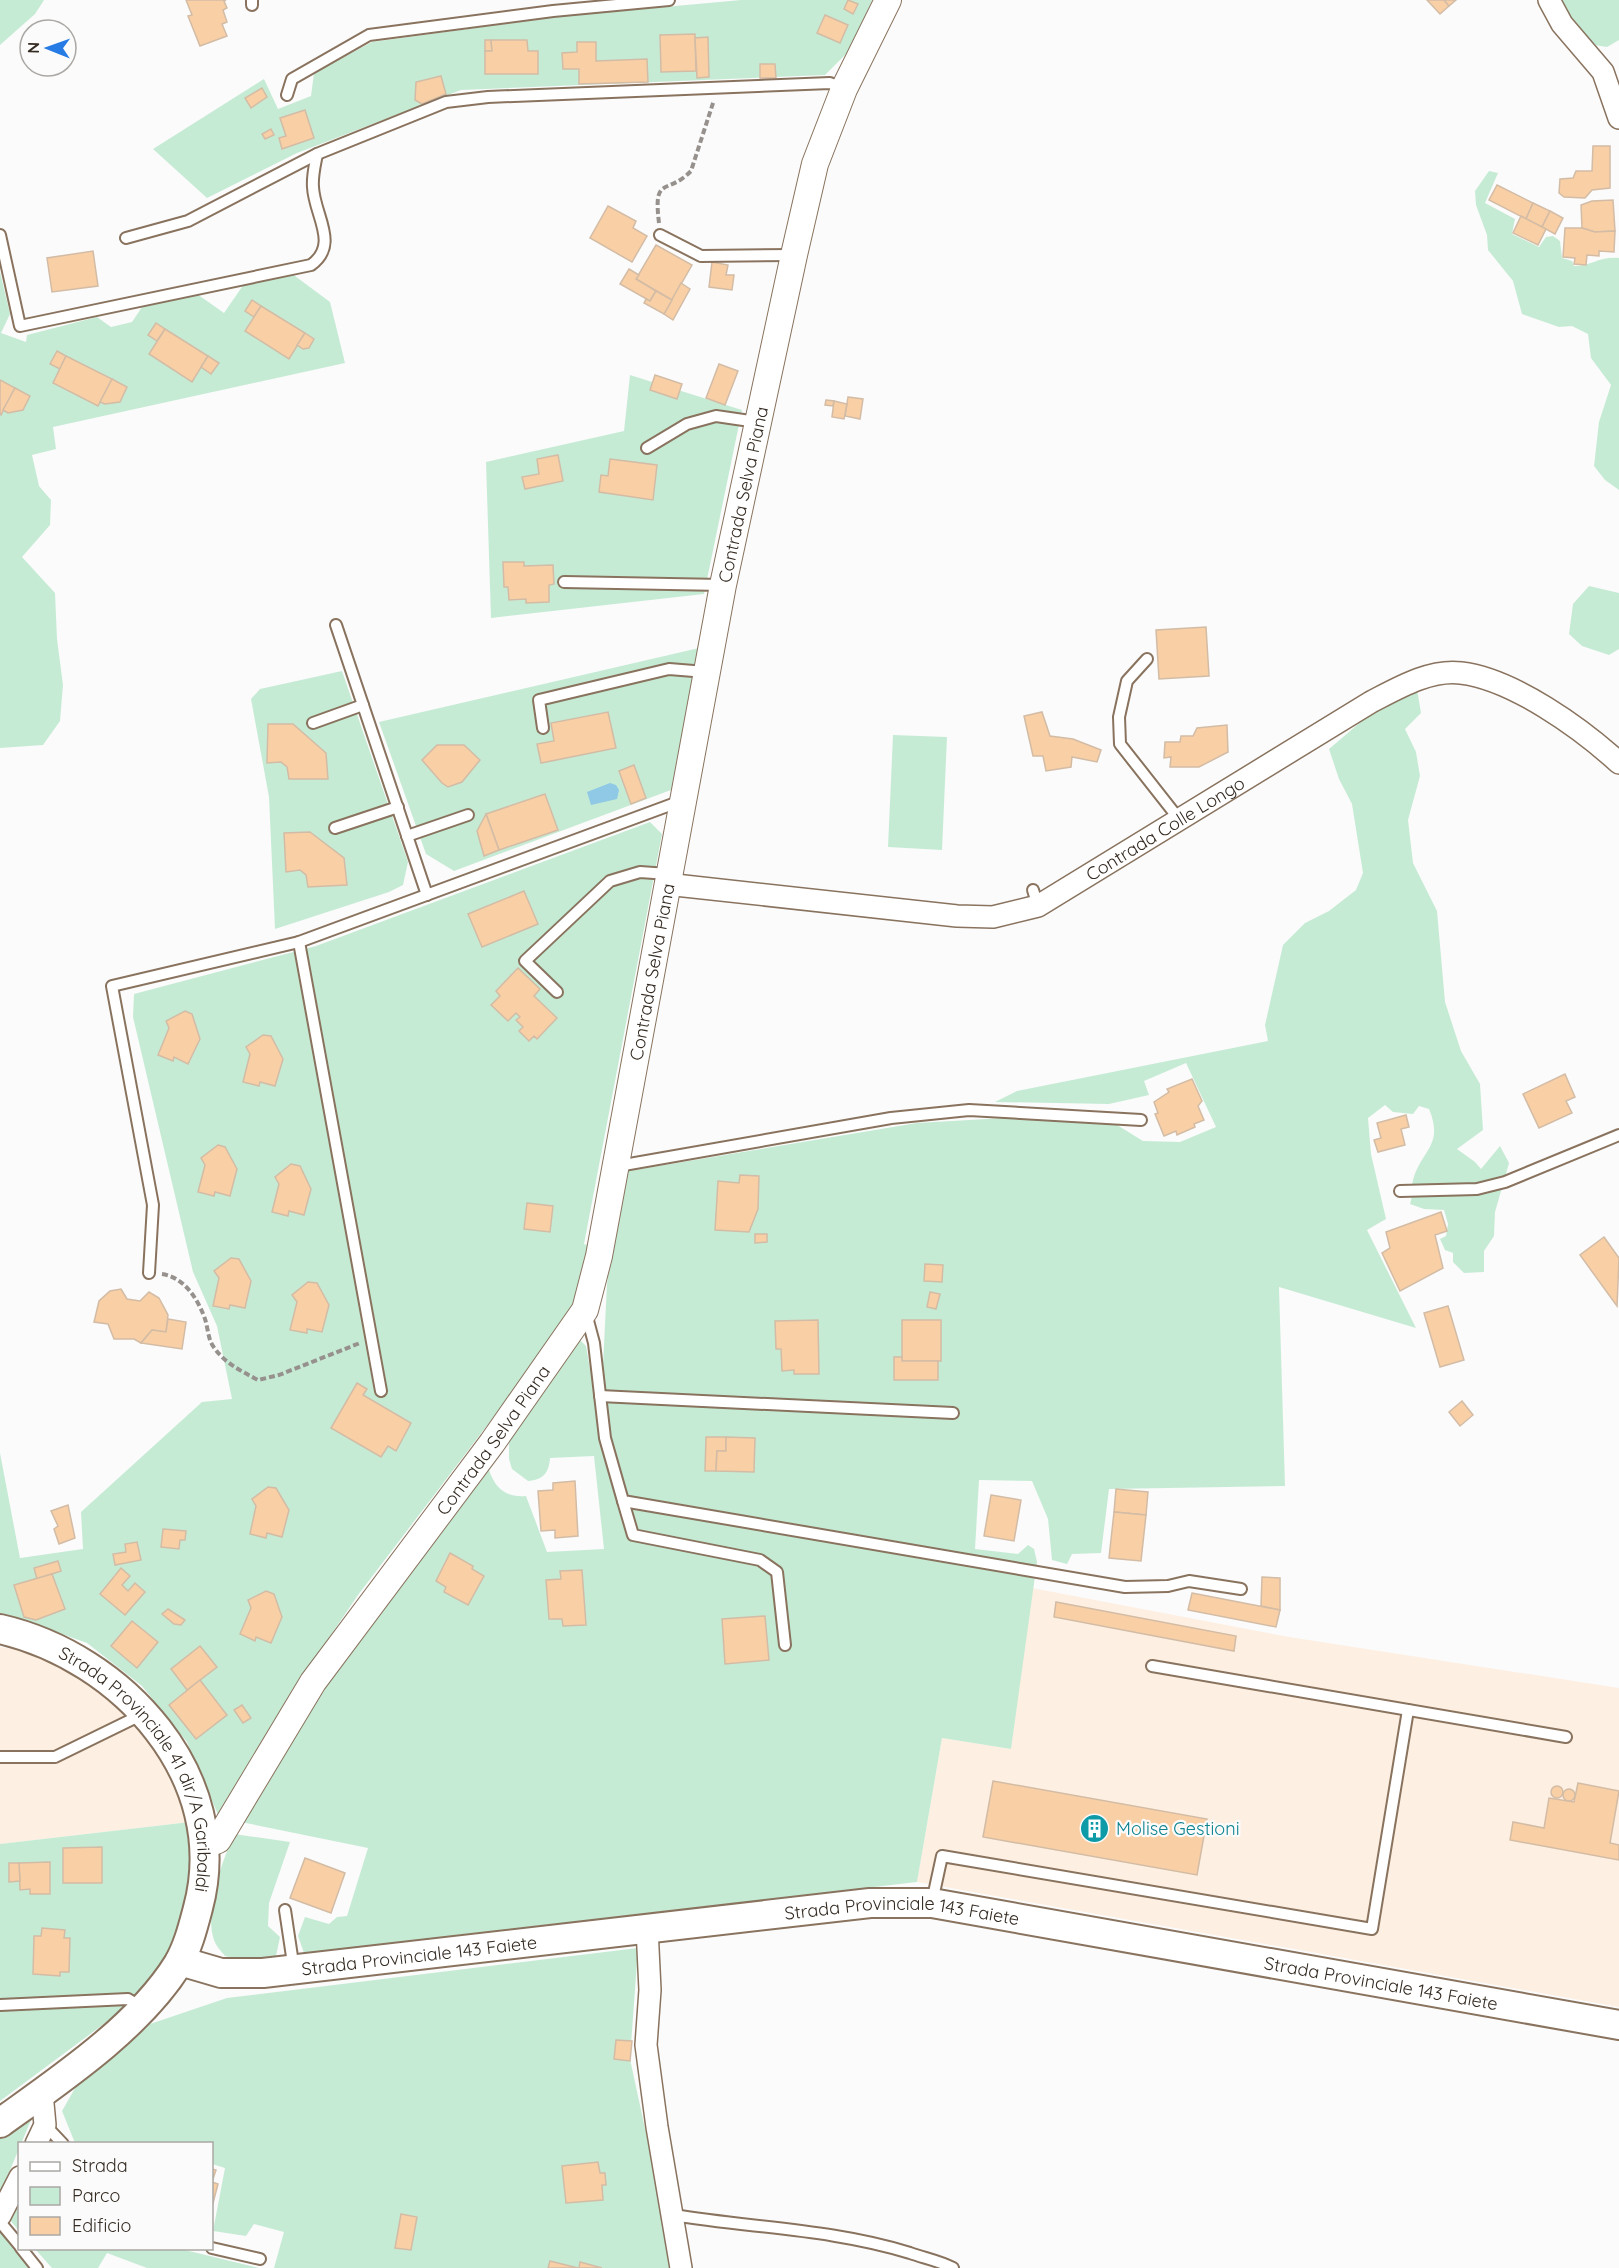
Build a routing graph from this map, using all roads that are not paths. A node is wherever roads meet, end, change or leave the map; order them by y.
1 (669, 0) edge
2 (888, 0) edge
3 (1549, 0) edge
4 (844, 89) junction
5 (287, 95) dead end
6 (1619, 118) edge
7 (317, 154) junction
8 (0, 235) edge
9 (660, 236) road end
10 (126, 238) dead end
11 (794, 255) junction
12 (758, 422) junction
13 (647, 448) dead end
14 (564, 582) dead end
15 (723, 585) junction
16 (336, 625) dead end
17 (1147, 659) dead end
18 (706, 672) junction
19 (363, 705) junction
20 (313, 723) dead end
21 (543, 728) dead end
22 (1619, 763) edge
23 (681, 801) junction
24 (398, 807) junction
25 (468, 815) dead end
26 (1179, 819) junction
27 (335, 828) dead end
28 (407, 836) junction
29 (667, 879) junction
30 (427, 895) junction
31 (299, 942) junction
32 (557, 992) dead end
33 (1141, 1120) dead end
34 (1619, 1135) edge
35 (614, 1166) junction
36 (1400, 1191) dead end
37 (149, 1273) road end
38 (585, 1310) junction
39 (381, 1391) dead end
40 (600, 1396) junction
41 (953, 1413) dead end
42 (623, 1502) junction
43 (1241, 1589) dead end
44 (0, 1629) edge
45 (785, 1645) dead end
46 (1152, 1666) dead end
47 (1408, 1710) junction
48 (146, 1713) junction
49 (1566, 1737) dead end
50 (0, 1757) edge
51 (205, 1845) junction
52 (932, 1902) junction
53 (285, 1910) dead end
54 (647, 1928) junction
55 (180, 1961) junction
56 (294, 1970) junction
57 (0, 2005) edge
58 (143, 2009) junction
59 (1619, 2025) edge
60 (42, 2093) junction
61 (0, 2123) edge
62 (41, 2134) edge
63 (59, 2142) edge
64 (18, 2181) edge
65 (673, 2215) junction
66 (0, 2216) edge
67 (0, 2222) edge
68 (18, 2244) edge
69 (213, 2248) edge
70 (22, 2250) edge
71 (260, 2259) dead end
72 (37, 2268) edge
73 (681, 2268) edge
74 (953, 2268) edge

1 - 5 lane
2 - 4 street, Contrada Selva Piana
3 - 6 street
4 - 7 lane
4 - 11 street, Contrada Selva Piana
7 - 8 lane
7 - 10 lane
9 - 11 lane
11 - 12 street, Contrada Selva Piana
12 - 13 lane
12 - 15 street, Contrada Selva Piana
14 - 15 lane
15 - 18 street, Contrada Selva Piana
16 - 19 lane
17 - 26 lane
18 - 21 lane
18 - 23 street, Contrada Selva Piana
19 - 20 lane
19 - 24 lane
22 - 26 street, Contrada Colle Longo
23 - 29 street, Contrada Selva Piana
23 - 30 lane
24 - 27 lane
24 - 28 lane
25 - 28 lane
26 - 29 street, Contrada Colle Longo
28 - 30 lane
29 - 32 lane
29 - 35 street, Contrada Selva Piana
30 - 31 lane
31 - 37 lane
31 - 39 lane
33 - 35 lane
34 - 36 lane
35 - 38 street, Contrada Selva Piana
38 - 40 lane
38 - 51 street, Contrada Selva Piana
40 - 41 lane
40 - 42 lane
42 - 43 lane
42 - 45 lane
44 - 48 main road, Strada Provinciale 41 dir/A Garibaldi
46 - 47 lane
47 - 49 lane
47 - 52 lane
48 - 50 lane
48 - 51 main road, Strada Provinciale 41 dir/A Garibaldi
51 - 55 main road, Strada Provinciale 41 dir/A Garibaldi
52 - 54 main road, Strada Provinciale 143 Faiete
52 - 59 main road, Strada Provinciale 143 Faiete
53 - 56 lane
54 - 56 main road, Strada Provinciale 143 Faiete
54 - 65 street
55 - 56 main road, Strada Provinciale 143 Faiete
55 - 58 main road, Strada Provinciale 41 dir/A Garibaldi
57 - 58 lane
58 - 60 main road, Strada Provinciale 41 dir/A Garibaldi
60 - 61 main road, Strada Provinciale 41 dir/A Garibaldi
60 - 62 street
62 - 63 lane
64 - 66 street
65 - 73 street
65 - 74 lane
67 - 68 lane
69 - 71 lane
70 - 72 lane

